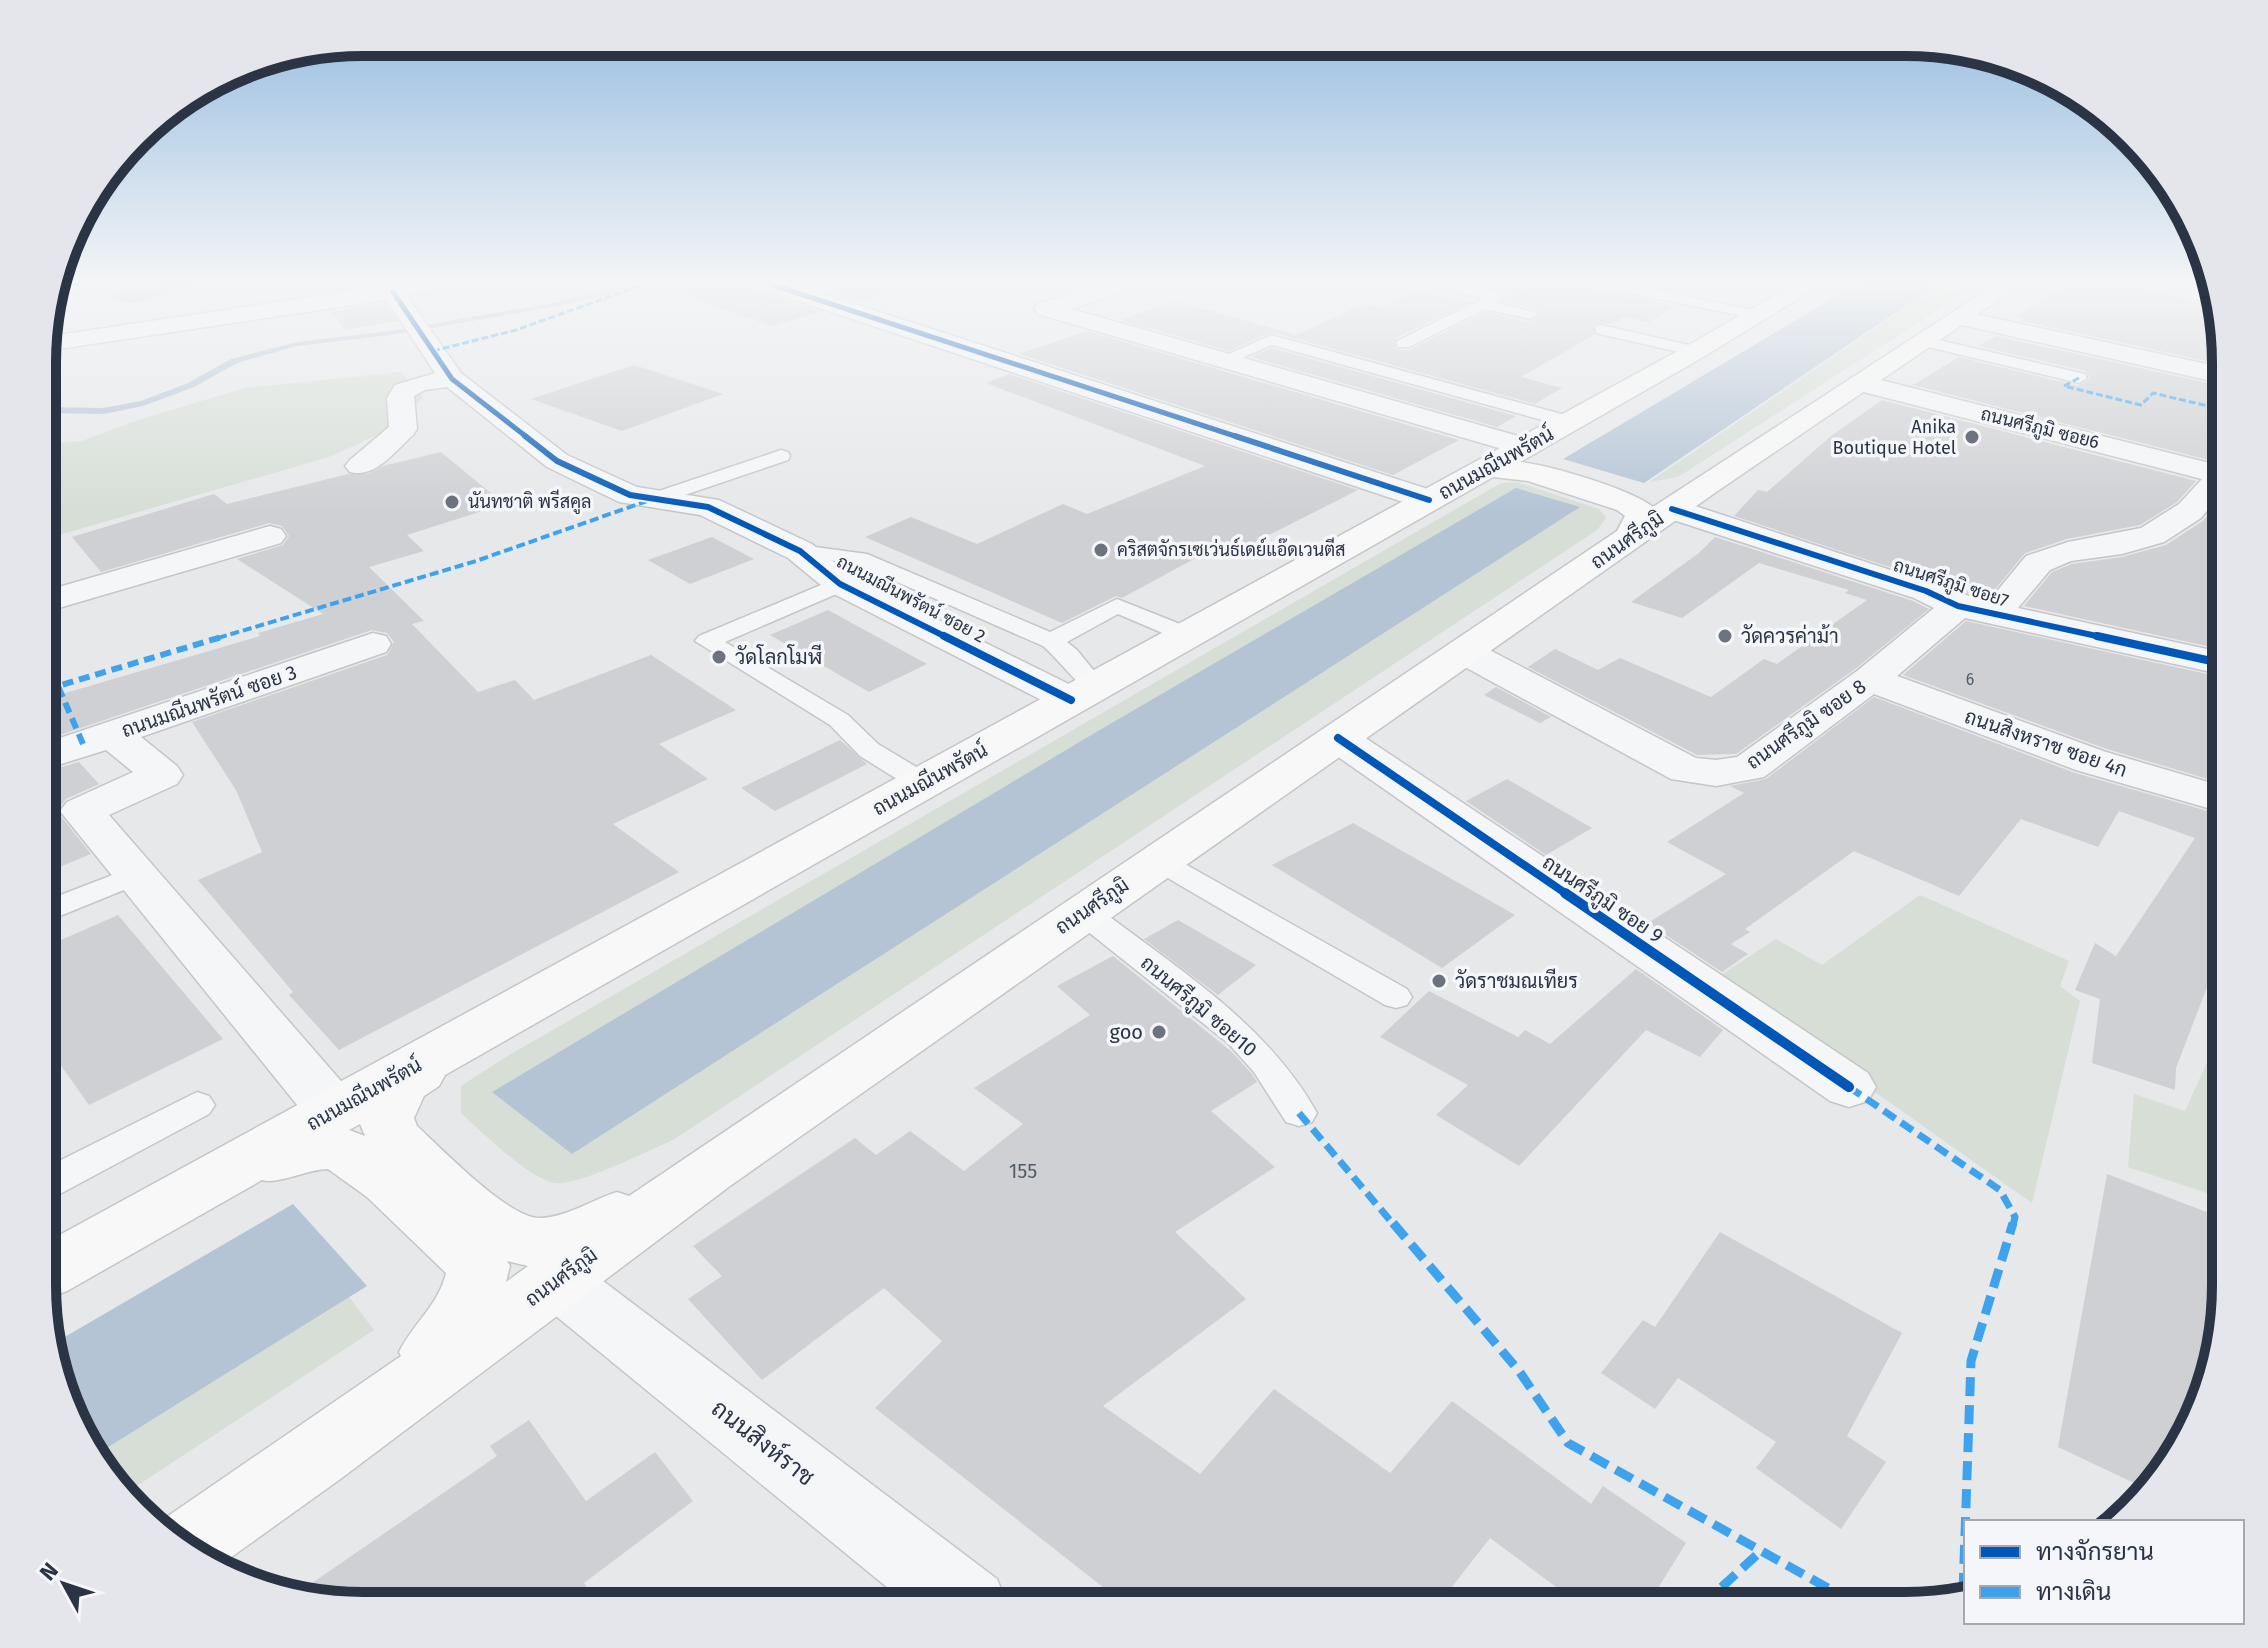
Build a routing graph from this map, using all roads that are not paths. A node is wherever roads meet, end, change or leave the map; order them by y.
1 (438, 359) edge
2 (997, 359) edge
3 (1226, 359) edge
4 (1340, 359) edge
5 (1682, 359) edge
6 (1899, 359) edge
7 (1998, 359) edge
8 (2147, 359) edge
9 (2212, 373) edge
10 (2079, 378) dead end
11 (452, 379) junction
12 (1861, 383) junction
13 (1570, 422) junction
14 (781, 456) dead end
15 (1533, 456) junction
16 (360, 466) dead end
17 (2212, 467) edge
18 (2212, 472) edge
19 (657, 498) junction
20 (1429, 500) junction
21 (1653, 507) junction
22 (270, 536) dead end
23 (800, 551) junction
24 (840, 584) junction
25 (56, 599) edge
26 (1977, 611) junction
27 (1187, 635) junction
28 (1051, 641) junction
29 (373, 644) dead end
30 (1465, 652) junction
31 (2212, 661) edge
32 (1870, 679) junction
33 (1083, 693) junction
34 (112, 734) junction
35 (1338, 738) junction
36 (56, 753) edge
37 (923, 783) junction
38 (2212, 796) edge
39 (1159, 861) junction
40 (136, 875) junction
41 (56, 908) edge
42 (1083, 912) junction
43 (1396, 997) dead end
44 (478, 1031) junction
45 (1849, 1087) dead end
46 (197, 1105) dead end
47 (334, 1111) junction
48 (1299, 1113) dead end
49 (382, 1152) junction
50 (709, 1170) junction
51 (56, 1179) edge
52 (193, 1190) junction
53 (490, 1250) junction
54 (56, 1267) edge
55 (556, 1280) junction
56 (314, 1457) junction
57 (193, 1540) edge
58 (952, 1592) edge

1 - 11 street, ถนนมณีนพรัตน์ ซอย 2
2 - 20 street
3 - 15 street
4 - 13 lane
5 - 13 main road, ถนนมณีนพรัตน์
6 - 12 main road, ถนนศรีภูมิ
7 - 10 lane
8 - 9 street
11 - 16 street
11 - 19 street, ถนนมณีนพรัตน์ ซอย 2
12 - 17 street, ถนนศรีภูมิ ซอย6
12 - 21 main road, ถนนศรีภูมิ
13 - 15 main road, ถนนมณีนพรัตน์
14 - 19 lane
15 - 20 main road, ถนนมณีนพรัตน์
15 - 21 main road
18 - 26 street, ถนนศรีภูมิ ซอย 8
19 - 23 street, ถนนมณีนพรัตน์ ซอย 2
20 - 27 main road, ถนนมณีนพรัตน์
21 - 26 street, ถนนศรีภูมิ ซอย7
21 - 30 main road, ถนนศรีภูมิ
22 - 25 street
23 - 24 street, ถนนมณีนพรัตน์ ซอย 2
23 - 28 lane
24 - 33 street, ถนนมณีนพรัตน์ ซอย 2
24 - 37 lane
26 - 31 street, ถนนศรีภูมิ ซอย7
26 - 32 street, ถนนศรีภูมิ ซอย 8
27 - 28 lane
27 - 33 main road, ถนนมณีนพรัตน์
28 - 33 lane
29 - 34 street, ถนนมณีนพรัตน์ ซอย 3
30 - 32 street, ถนนศรีภูมิ ซอย 8
30 - 35 main road, ถนนศรีภูมิ
32 - 38 street, ถนนสิงหราช ซอย 4ก
33 - 37 main road, ถนนมณีนพรัตน์
34 - 36 street, ถนนมณีนพรัตน์ ซอย 3
34 - 40 street
35 - 39 main road, ถนนศรีภูมิ
35 - 45 street, ถนนศรีภูมิ ซอย 9
37 - 44 main road, ถนนมณีนพรัตน์
39 - 42 main road, ถนนศรีภูมิ
39 - 43 lane
40 - 41 lane
40 - 47 street
42 - 48 lane, ถนนศรีภูมิ ซอย10
42 - 50 main road, ถนนศรีภูมิ
44 - 47 main road, ถนนมณีนพรัตน์
44 - 49 main road
46 - 51 lane
47 - 52 main road, ถนนมณีนพรัตน์
49 - 52 main road
49 - 53 main road
50 - 53 main road
50 - 55 main road, ถนนศรีภูมิ
52 - 54 main road, ถนนมณีนพรัตน์
53 - 56 main road
55 - 56 main road, ถนนศรีภูมิ
55 - 58 street, ถนนสิงห์ราช
56 - 57 main road, ถนนศรีภูมิ

